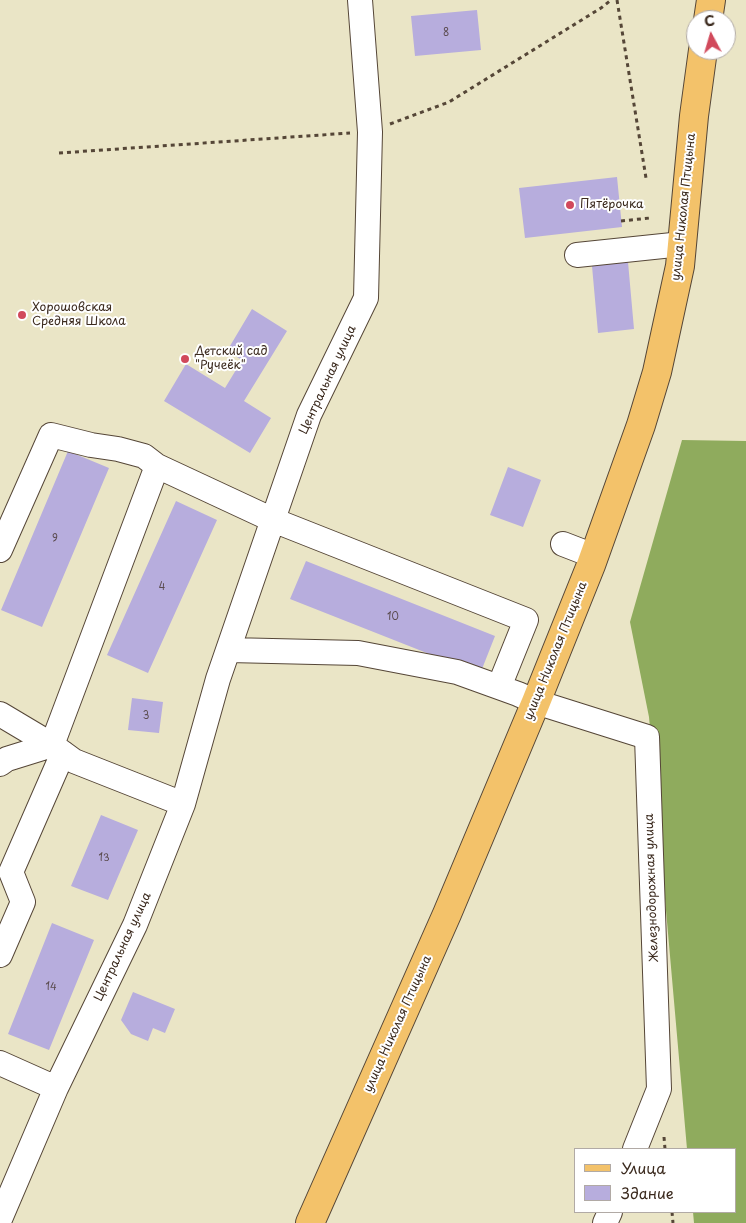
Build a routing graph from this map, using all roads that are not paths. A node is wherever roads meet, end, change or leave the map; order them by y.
1 (360, 0) edge
2 (702, 60) edge
3 (682, 244) junction
4 (577, 254) dead end
5 (157, 466) junction
6 (272, 520) junction
7 (564, 544) dead end
8 (0, 550) edge
9 (594, 556) junction
10 (229, 650) junction
11 (499, 687) junction
12 (536, 702) junction
13 (0, 714) edge
14 (57, 749) junction
15 (0, 764) edge
16 (183, 804) junction
17 (0, 955) edge
18 (0, 1063) edge
19 (56, 1088) junction
20 (635, 1148) edge
21 (0, 1219) edge
22 (310, 1223) edge

1 - 6 street, Центральная улица
2 - 3 main road, улица Николая Птицына
3 - 4 street
3 - 9 main road, улица Николая Птицына
5 - 6 street
5 - 8 street
5 - 14 street
6 - 10 street, Центральная улица
6 - 11 street
7 - 9 street
9 - 12 main road, улица Николая Птицына
10 - 11 street
10 - 16 street, Центральная улица
11 - 12 street
12 - 20 street, Железнодорожная улица
12 - 22 main road, улица Николая Птицына
13 - 14 street
14 - 15 street
14 - 16 street
14 - 17 street
16 - 19 street, Центральная улица
18 - 19 street
19 - 21 street, Центральная улица

